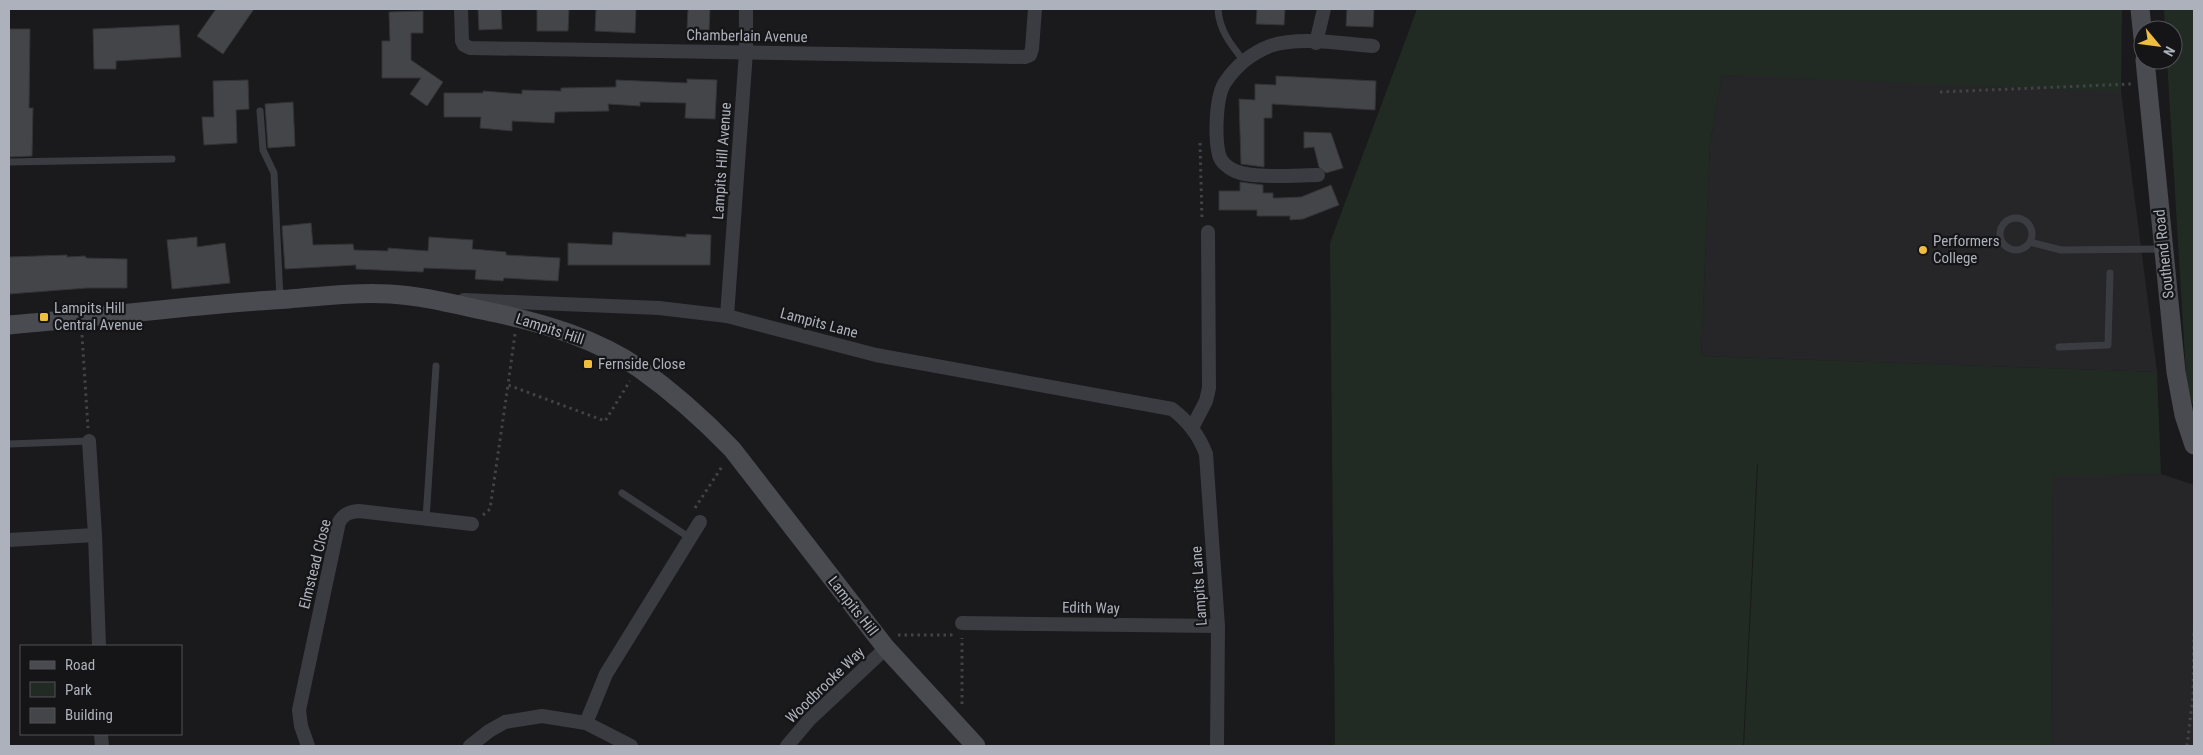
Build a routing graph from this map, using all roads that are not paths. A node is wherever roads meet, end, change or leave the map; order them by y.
1 (461, 9) edge
2 (746, 9) edge
3 (1035, 9) edge
4 (1218, 9) edge
5 (1324, 9) edge
6 (1316, 42) junction
7 (1373, 46) dead end
8 (746, 52) junction
9 (1244, 61) junction
10 (2146, 70) edge
11 (260, 111) dead end
12 (172, 159) dead end
13 (9, 162) edge
14 (1318, 175) dead end
15 (1208, 232) road end
16 (2030, 242) junction
17 (2163, 249) junction
18 (2110, 273) dead end
19 (425, 298) junction
20 (280, 299) junction
21 (727, 316) junction
22 (9, 325) edge
23 (2059, 347) dead end
24 (436, 366) dead end
25 (1192, 428) junction
26 (89, 441) joint
27 (9, 444) edge
28 (2194, 445) edge
29 (622, 493) dead end
30 (426, 519) junction
31 (700, 522) road end
32 (472, 524) road end
33 (95, 535) junction
34 (690, 538) junction
35 (9, 540) edge
36 (962, 623) road end
37 (1218, 626) junction
38 (99, 645) edge
39 (886, 648) junction
40 (586, 723) junction
41 (308, 746) edge
42 (470, 746) edge
43 (631, 746) edge
44 (787, 746) edge
45 (976, 746) edge
46 (1218, 746) edge

1 - 8 street, Chamberlain Avenue
2 - 8 street, Lampits Hill Avenue
3 - 8 street, Chamberlain Avenue
4 - 9 lane
5 - 6 street
6 - 7 street
6 - 9 street
8 - 21 street, Lampits Hill Avenue
9 - 14 street
10 - 17 main road, Southend Road
11 - 20 lane
12 - 13 lane
15 - 25 street
16 - 16 lane
16 - 17 lane
17 - 28 main road, Southend Road
18 - 23 lane
19 - 20 main road, Lampits Hill
19 - 21 street, Lampits Lane
19 - 39 main road, Lampits Hill
20 - 22 main road, Lampits Hill
21 - 25 street, Lampits Lane
24 - 30 lane
25 - 37 street, Lampits Lane
26 - 27 lane
26 - 33 street
29 - 34 lane
30 - 32 street, Elmstead Close
30 - 41 street, Elmstead Close
31 - 34 street
33 - 35 street
33 - 38 street
34 - 40 street
36 - 37 street, Edith Way
37 - 46 street, Lampits Lane
39 - 44 street, Woodbrooke Way
39 - 45 main road, Lampits Hill
40 - 42 street
40 - 43 street

